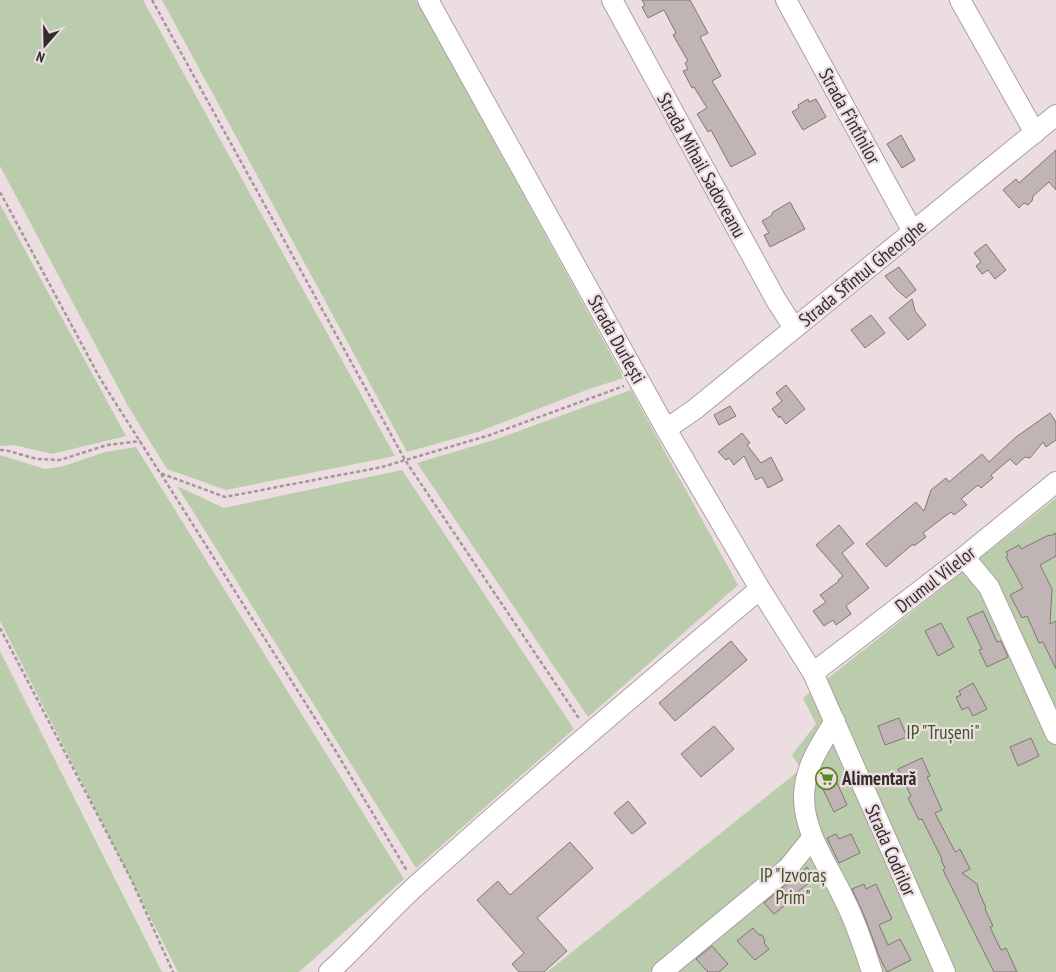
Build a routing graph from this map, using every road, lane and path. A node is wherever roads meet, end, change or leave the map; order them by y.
1 (152, 0) edge
2 (428, 0) edge
3 (612, 0) edge
4 (786, 0) edge
5 (960, 0) edge
6 (1056, 115) edge
7 (1035, 133) junction
8 (0, 192) edge
9 (913, 232) junction
10 (794, 328) junction
11 (640, 380) junction
12 (666, 429) junction
13 (140, 441) junction
14 (0, 450) edge
15 (405, 460) junction
16 (160, 473) junction
17 (1056, 482) edge
18 (964, 557) junction
19 (760, 589) junction
20 (0, 628) edge
21 (813, 673) junction
22 (835, 721) junction
23 (588, 733) junction
24 (1056, 734) edge
25 (813, 837) junction
26 (416, 886) junction
27 (173, 972) edge
28 (329, 972) edge
29 (662, 972) edge
30 (872, 972) edge
31 (945, 972) edge

1 - 15 path
2 - 11 street, Strada Durlești
3 - 10 street, Strada Mihail Sadoveanu
4 - 9 street, Strada Fîntînilor
5 - 7 street
6 - 7 street, Strada Sfîntul Gheorghe
7 - 9 street, Strada Sfîntul Gheorghe
8 - 13 path
9 - 10 street, Strada Sfîntul Gheorghe
10 - 12 street, Strada Sfîntul Gheorghe
11 - 12 street, Strada Durlești
11 - 15 path
12 - 19 street, Strada Durlești
13 - 14 path
13 - 16 path
15 - 16 path
15 - 23 path
16 - 26 path
17 - 18 street, Drumul Vilelor
18 - 21 street, Drumul Vilelor
18 - 24 street
19 - 21 street, Strada Durlești
19 - 23 street
20 - 27 path
21 - 22 street, Strada Codrilor
22 - 25 street
22 - 31 street, Strada Codrilor
23 - 26 street
25 - 29 street
25 - 30 street
26 - 28 street

